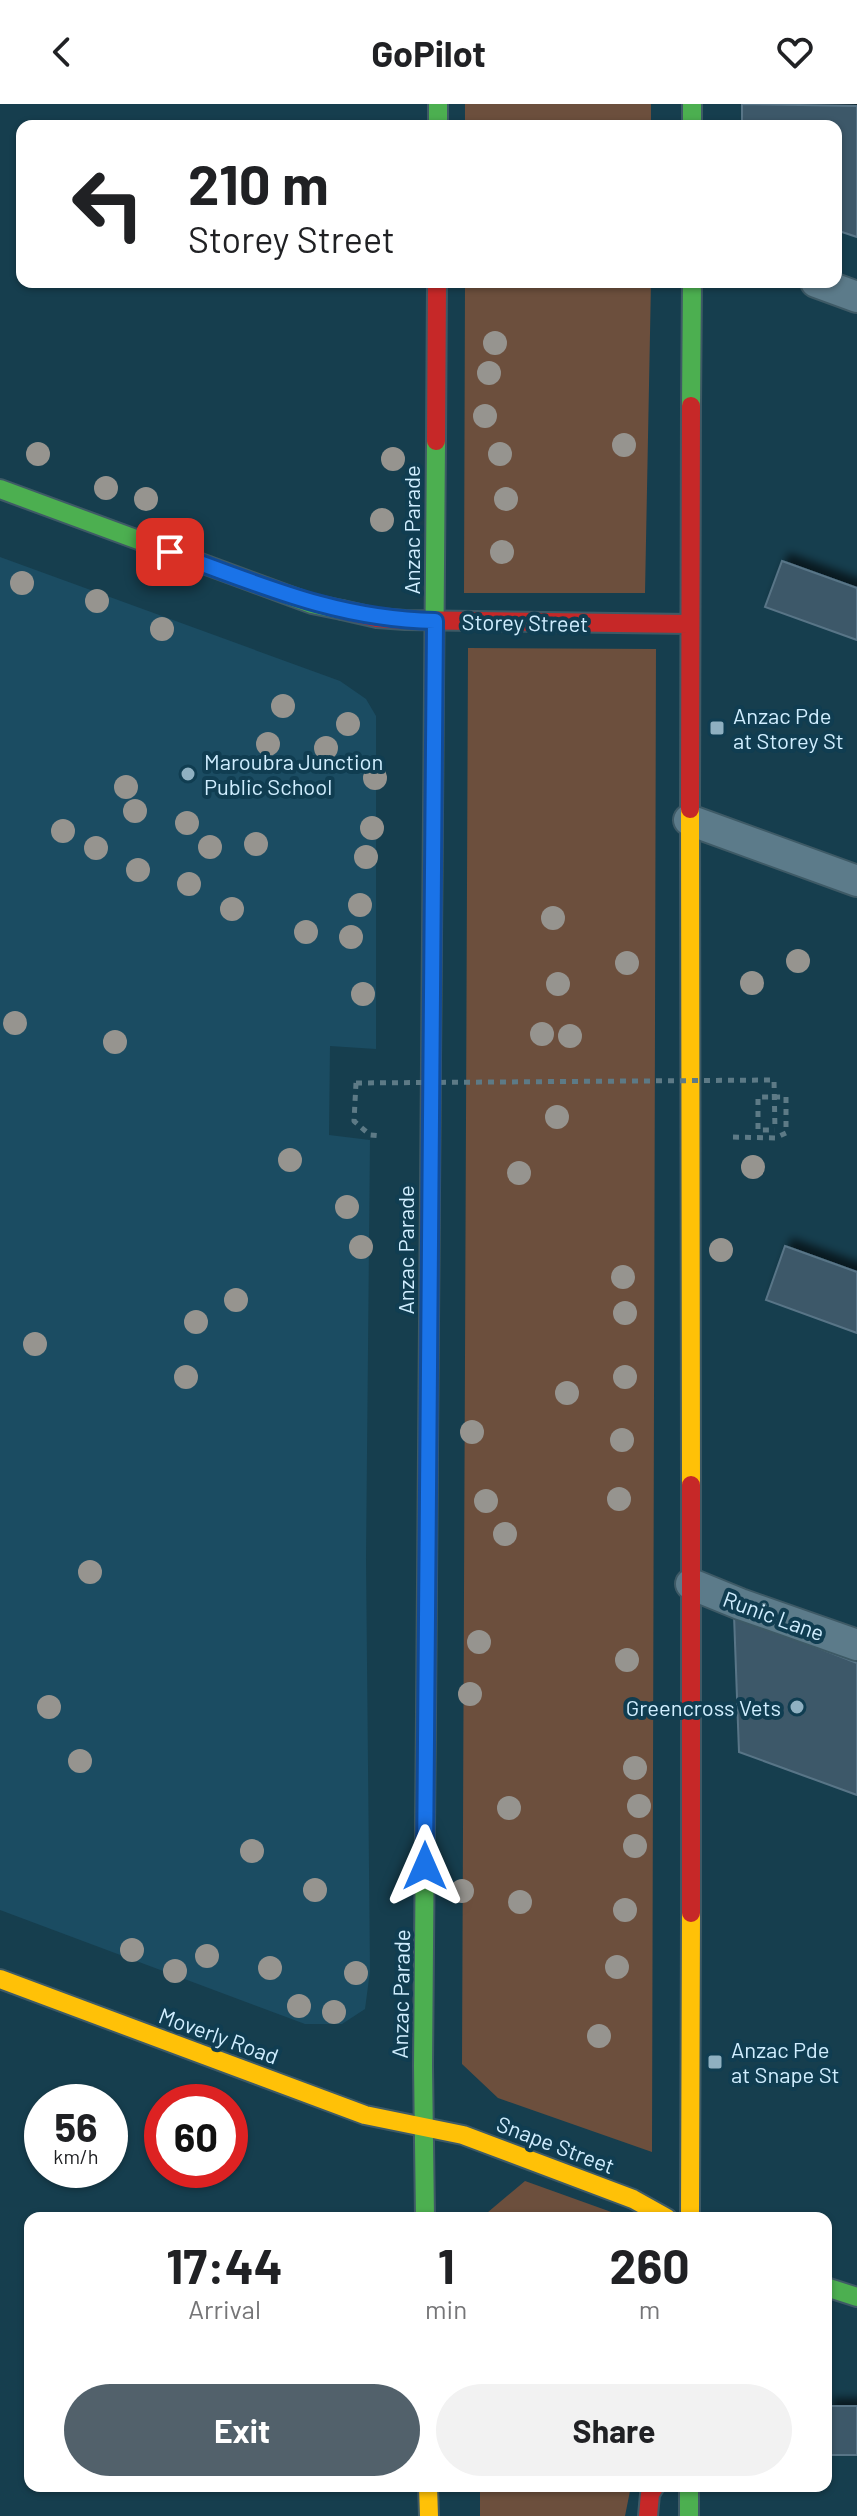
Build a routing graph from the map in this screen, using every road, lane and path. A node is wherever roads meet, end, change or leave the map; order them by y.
1 (437, 288) edge
2 (692, 288) edge
3 (832, 288) edge
4 (857, 297) edge
5 (0, 489) edge
6 (435, 621) junction
7 (689, 624) junction
8 (689, 820) junction
9 (857, 881) edge
10 (381, 1136) dead end
11 (729, 1137) dead end
12 (691, 1584) junction
13 (857, 1645) edge
14 (0, 1979) edge
15 (424, 2126) junction
16 (425, 2212) edge
17 (656, 2212) edge
18 (690, 2212) edge
19 (832, 2289) edge
20 (857, 2297) edge
21 (428, 2492) edge
22 (651, 2492) edge
23 (689, 2492) edge
24 (429, 2516) edge
25 (648, 2516) edge
26 (689, 2516) edge

1 - 6 main road, Anzac Parade
2 - 7 main road
3 - 4 street
5 - 6 main road, Storey Street
6 - 7 main road, Storey Street
6 - 15 main road, Anzac Parade
7 - 8 main road
8 - 9 street
8 - 12 main road
10 - 11 path, bridge
12 - 13 street, Runic Lane
12 - 18 main road
14 - 15 main road, Moverly Road
15 - 16 main road, Anzac Parade
15 - 17 main road, Snape Street
19 - 20 main road
21 - 24 main road
22 - 25 main road
23 - 26 main road

